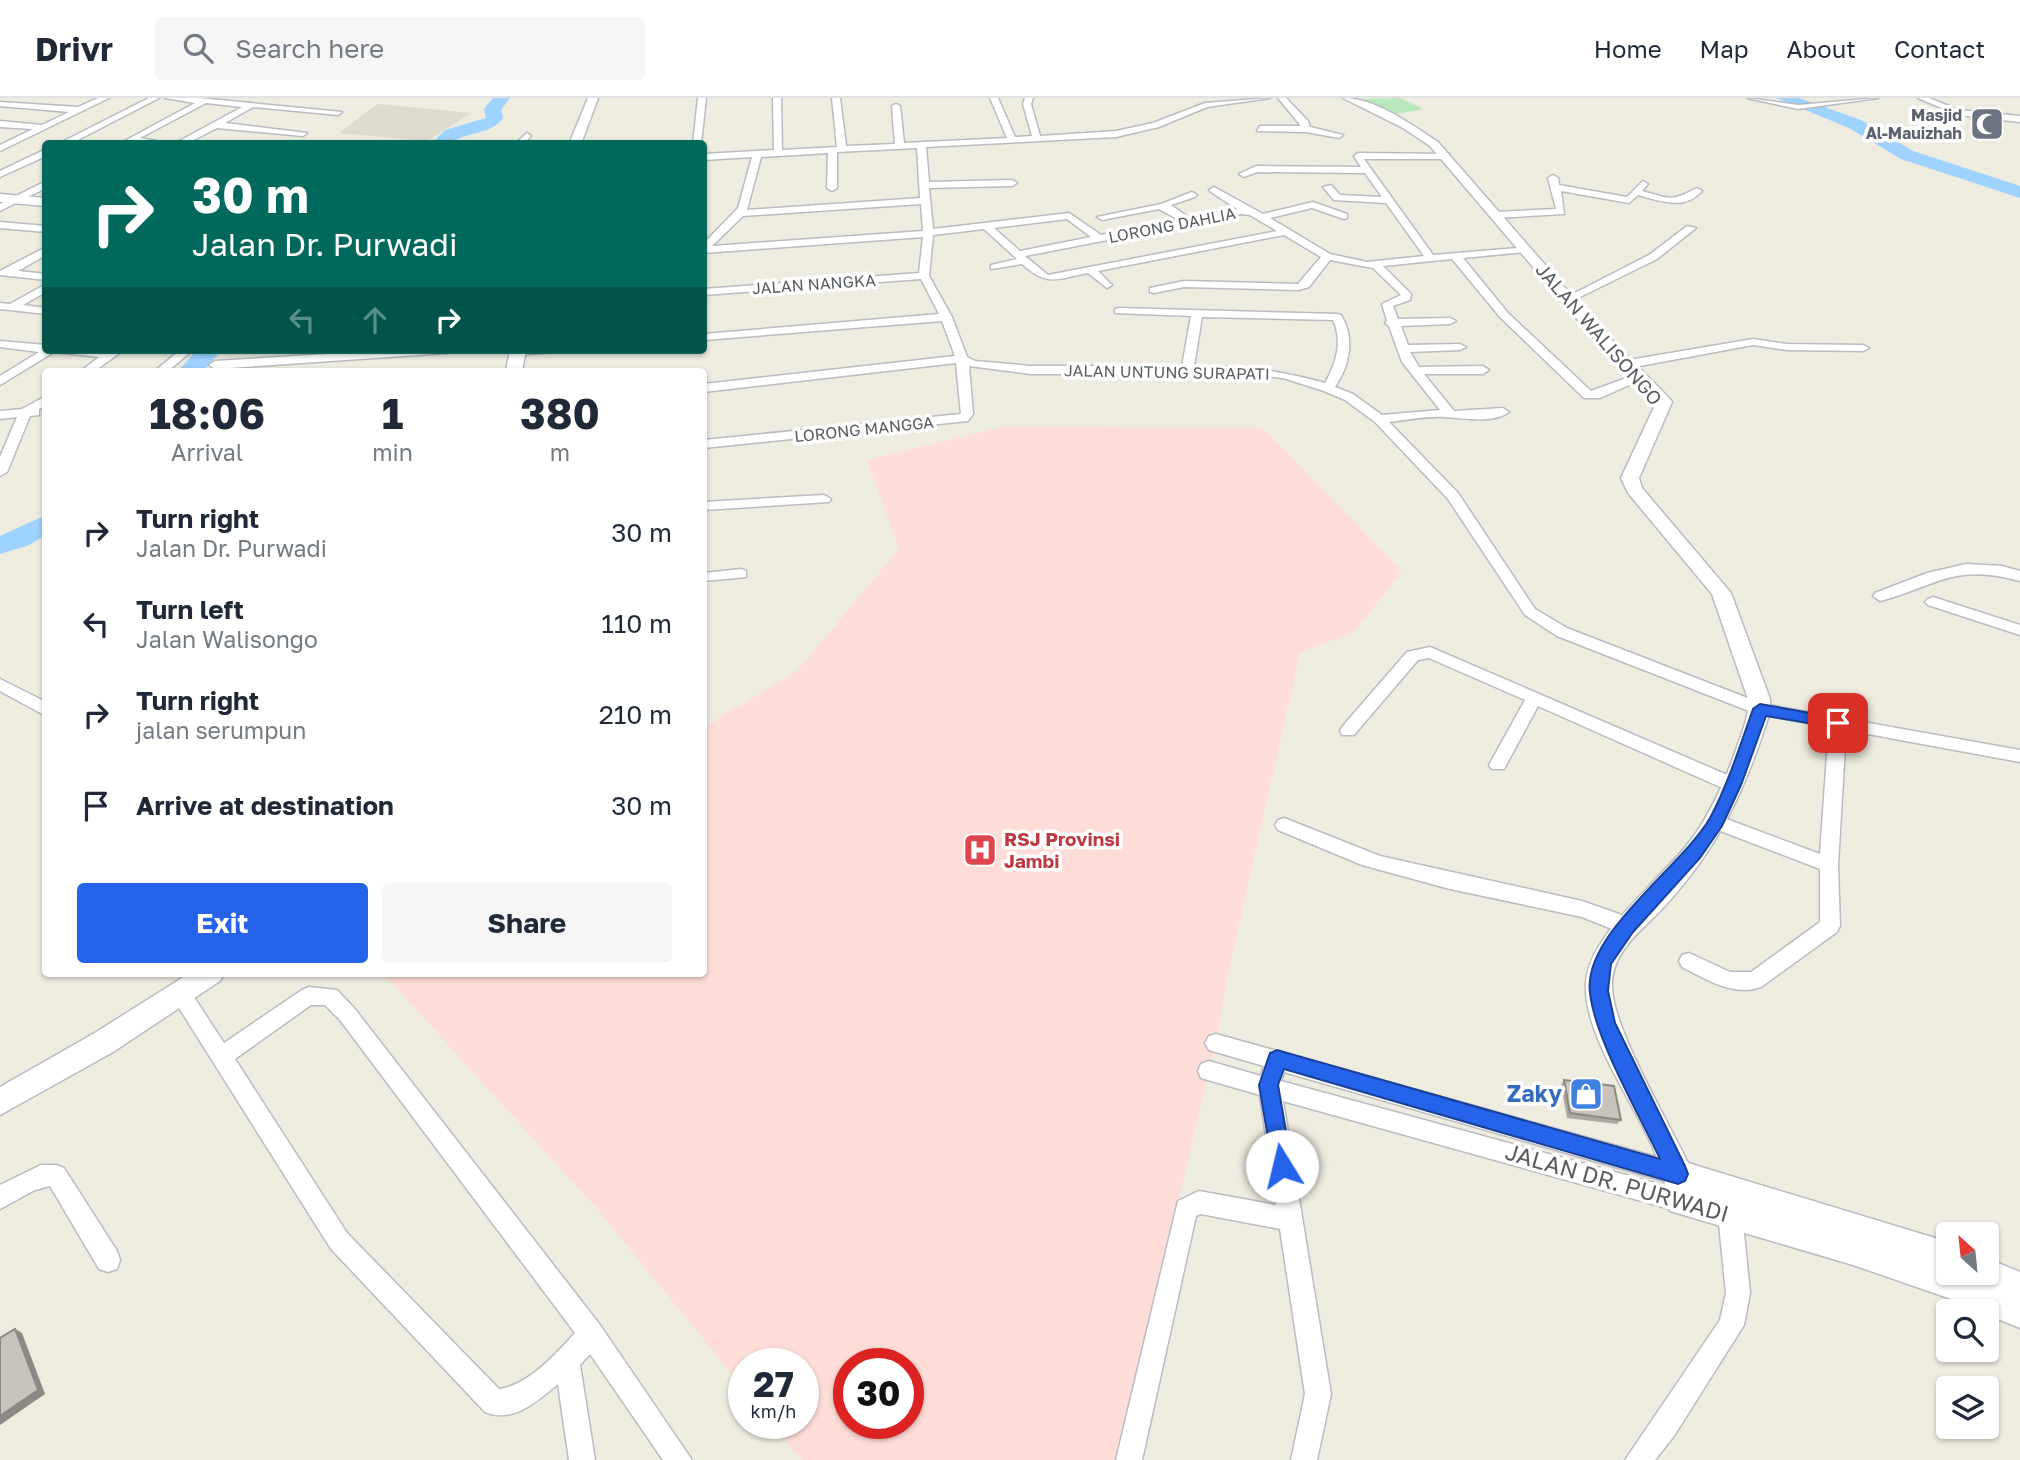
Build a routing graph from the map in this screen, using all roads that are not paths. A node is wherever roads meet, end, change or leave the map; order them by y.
1 (25, 98) edge
2 (105, 98) edge
3 (155, 98) edge
4 (169, 98) edge
5 (593, 98) edge
6 (702, 98) edge
7 (777, 98) edge
8 (836, 98) edge
9 (1029, 98) edge
10 (1266, 98) edge
11 (1282, 98) edge
12 (1348, 98) edge
13 (1751, 98) edge
14 (1874, 98) edge
15 (1922, 98) edge
16 (207, 99) edge
17 (997, 99) edge
18 (0, 103) edge
19 (251, 105) junction
20 (896, 106) dead end
21 (295, 108) junction
22 (79, 110) junction
23 (327, 119) dead end
24 (2020, 119) edge
25 (1, 124) edge
26 (216, 125) junction
27 (315, 126) dead end
28 (44, 127) junction
29 (1261, 129) dead end
30 (1306, 129) junction
31 (256, 130) junction
32 (303, 133) junction
33 (1339, 135) dead end
34 (527, 136) dead end
35 (1037, 139) junction
36 (70, 140) edge
37 (130, 140) edge
38 (186, 140) edge
39 (292, 140) edge
40 (523, 140) edge
41 (577, 140) edge
42 (697, 140) edge
43 (1012, 140) junction
44 (921, 145) junction
45 (900, 146) junction
46 (0, 148) edge
47 (837, 150) junction
48 (42, 152) edge
49 (778, 153) junction
50 (42, 154) edge
51 (757, 154) junction
52 (1446, 156) junction
53 (707, 157) edge
54 (1368, 170) junction
55 (2, 171) edge
56 (1244, 174) dead end
57 (1012, 183) dead end
58 (924, 185) junction
59 (42, 186) edge
60 (1328, 187) dead end
61 (832, 188) dead end
62 (1214, 190) dead end
63 (1697, 191) dead end
64 (1192, 195) dead end
65 (0, 198) edge
66 (1337, 198) junction
67 (17, 199) junction
68 (1390, 200) junction
69 (926, 201) junction
70 (42, 202) edge
71 (1316, 205) junction
72 (0, 208) edge
73 (1167, 208) junction
74 (1246, 211) junction
75 (742, 214) junction
76 (1496, 215) junction
77 (1344, 216) dead end
78 (1102, 217) dead end
79 (1260, 218) junction
80 (1188, 222) junction
81 (0, 225) edge
82 (24, 228) junction
83 (988, 228) junction
84 (1690, 228) dead end
85 (42, 229) edge
86 (1284, 232) junction
87 (928, 233) junction
88 (1099, 239) junction
89 (0, 241) edge
90 (707, 246) edge
91 (707, 249) edge
92 (1525, 249) junction
93 (42, 252) edge
94 (1327, 256) junction
95 (1455, 256) junction
96 (1020, 258) junction
97 (1431, 259) junction
98 (1377, 266) junction
99 (995, 267) dead end
100 (1090, 270) junction
101 (3, 273) edge
102 (924, 276) junction
103 (42, 277) edge
104 (1107, 285) dead end
105 (42, 289) edge
106 (1154, 290) dead end
107 (707, 292) edge
108 (1568, 299) junction
109 (6, 307) edge
110 (42, 311) edge
111 (1119, 311) dead end
112 (1197, 312) junction
113 (946, 317) junction
114 (1450, 321) dead end
115 (1391, 323) junction
116 (707, 337) edge
117 (0, 344) edge
118 (1460, 347) dead end
119 (42, 348) edge
120 (1863, 348) dead end
121 (1403, 349) junction
122 (42, 353) edge
123 (112, 354) edge
124 (182, 354) edge
125 (386, 354) edge
126 (962, 359) junction
127 (215, 365) dead end
128 (92, 368) edge
129 (165, 368) edge
130 (1187, 370) junction
131 (1483, 370) dead end
132 (1635, 370) junction
133 (1416, 371) junction
134 (0, 381) edge
135 (707, 388) edge
136 (1328, 388) junction
137 (42, 402) edge
138 (42, 411) edge
139 (1503, 412) dead end
140 (25, 413) junction
141 (1447, 414) junction
142 (0, 415) edge
143 (1379, 419) junction
144 (707, 444) edge
145 (0, 472) edge
146 (824, 499) dead end
147 (707, 506) edge
148 (741, 573) dead end
149 (2020, 576) edge
150 (707, 577) edge
151 (1880, 596) dead end
152 (1933, 602) dead end
153 (2020, 630) edge
154 (0, 684) edge
155 (1535, 697) junction
156 (42, 708) edge
157 (1760, 709) junction
158 (1838, 723) junction
159 (1349, 731) dead end
160 (2020, 756) edge
161 (1498, 765) dead end
162 (1733, 785) junction
163 (1716, 822) junction
164 (1284, 825) dead end
165 (1829, 864) junction
166 (1627, 927) junction
167 (1689, 961) dead end
168 (205, 977) edge
169 (181, 994) junction
170 (1216, 1043) dead end
171 (222, 1056) junction
172 (1277, 1059) junction
173 (1209, 1071) dead end
174 (1269, 1085) junction
175 (0, 1102) edge
176 (1679, 1187) junction
177 (0, 1198) edge
178 (1730, 1214) junction
179 (1290, 1219) junction
180 (1936, 1255) edge
181 (108, 1259) dead end
182 (1999, 1279) edge
183 (2020, 1288) edge
184 (2020, 1312) edge
185 (591, 1334) junction
186 (567, 1361) junction
187 (582, 1460) edge
188 (679, 1460) edge
189 (1129, 1460) edge
190 (1304, 1460) edge
191 (1638, 1460) edge

1 - 18 street
2 - 22 street
3 - 36 street
4 - 16 street
5 - 41 street
6 - 42 street
7 - 49 street
8 - 47 street
9 - 35 street
10 - 35 street
11 - 30 street
12 - 52 street, JALAN WALISONGO
13 - 14 street
15 - 24 street
16 - 19 street
16 - 37 street
17 - 43 street
18 - 22 street
19 - 21 street
19 - 26 street
20 - 45 street
21 - 23 street
21 - 31 street
22 - 28 street
25 - 28 street
26 - 31 street
26 - 38 street
27 - 32 street
28 - 46 street
29 - 30 street
30 - 33 street
31 - 32 street
32 - 39 street
34 - 40 street
35 - 43 street
43 - 44 street
44 - 45 street
44 - 58 street
45 - 47 street
46 - 48 street
47 - 49 street
47 - 61 street
49 - 51 street
50 - 55 street
51 - 53 street
51 - 75 street
52 - 54 street
52 - 76 street, JALAN WALISONGO
54 - 56 street
54 - 68 street
57 - 58 street
58 - 69 street
59 - 67 street
60 - 66 street
62 - 74 street
63 - 76 street
64 - 73 street
65 - 67 street
66 - 68 street
66 - 71 street
67 - 70 street
67 - 72 street
68 - 97 street
69 - 75 street
69 - 87 street
71 - 77 street
71 - 79 street
73 - 78 street
73 - 80 street
74 - 79 street, LORONG DAHLIA
74 - 80 street, LORONG DAHLIA
75 - 90 street
76 - 92 street, JALAN WALISONGO
79 - 86 street, LORONG DAHLIA
80 - 88 street, LORONG DAHLIA
81 - 82 street
82 - 85 street
82 - 89 street
83 - 87 street
83 - 88 street
83 - 96 street
84 - 108 street
86 - 94 street, LORONG DAHLIA
86 - 100 street
87 - 91 street
87 - 102 street
88 - 96 street, LORONG DAHLIA
92 - 95 street, LORONG DAHLIA
92 - 108 street, JALAN WALISONGO
93 - 101 street
94 - 98 street, LORONG DAHLIA
94 - 106 street
95 - 97 street, LORONG DAHLIA
95 - 132 street
96 - 99 street, LORONG DAHLIA
96 - 100 street
97 - 98 street, LORONG DAHLIA
98 - 115 street
100 - 104 street
101 - 103 street
102 - 107 street, JALAN NANGKA
102 - 113 street
105 - 109 street
108 - 132 street, JALAN WALISONGO
109 - 110 street
111 - 112 street
112 - 130 street
112 - 136 street
113 - 116 street
113 - 126 street
114 - 115 street
115 - 121 street
117 - 119 street
118 - 121 street
120 - 132 street
121 - 133 street
122 - 134 street
123 - 128 street
124 - 129 street
125 - 127 street
126 - 130 street, JALAN UNTUNG SURAPATI
126 - 135 street, JALAN UNTUNG SURAPATI
126 - 144 street, LORONG MANGGA
130 - 136 street, JALAN UNTUNG SURAPATI
131 - 133 street
132 - 157 street, JALAN WALISONGO
133 - 141 street
136 - 143 street, JALAN UNTUNG SURAPATI
137 - 140 street
138 - 140 street
139 - 141 street
140 - 142 street
140 - 145 street
141 - 143 street
143 - 157 street, JALAN UNTUNG SURAPATI
146 - 147 street
148 - 150 street
149 - 151 street
152 - 153 street
154 - 156 street
155 - 159 street
155 - 161 street
155 - 162 street
157 - 158 street, JALAN UNTUNG SURAPATI
157 - 162 street
158 - 160 street, JALAN UNTUNG SURAPATI
158 - 165 street
162 - 163 street
163 - 165 street
163 - 166 street
164 - 166 street
165 - 167 street
166 - 176 street
168 - 169 street
169 - 171 street
169 - 175 street
170 - 172 street, JALAN DR. PURWADI
171 - 185 street
171 - 186 street
172 - 174 street
172 - 176 street, JALAN DR. PURWADI
173 - 174 street, JALAN DR. PURWADI
174 - 176 street, JALAN DR. PURWADI
174 - 179 street
176 - 178 street, JALAN DR. PURWADI
176 - 180 street, JALAN DR. PURWADI
177 - 181 street
178 - 184 street, JALAN DR. PURWADI
178 - 191 street
179 - 189 street
179 - 190 street
182 - 183 street
185 - 186 street
185 - 188 street
186 - 187 street

